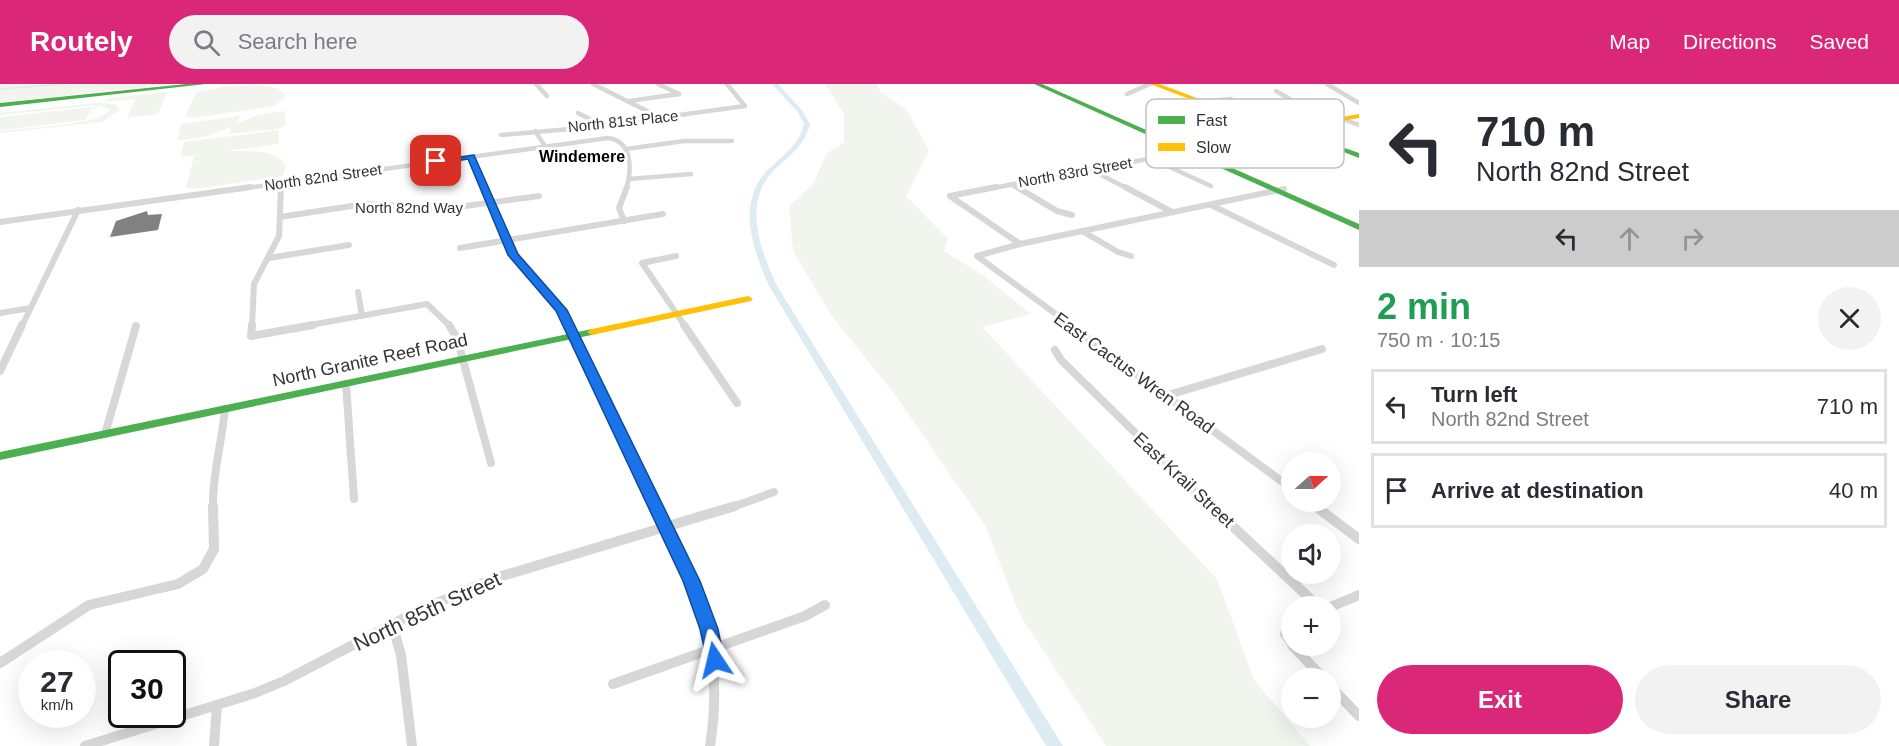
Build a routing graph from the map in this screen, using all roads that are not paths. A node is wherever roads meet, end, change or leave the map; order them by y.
1 (202, 84) edge
2 (536, 84) edge
3 (593, 84) edge
4 (658, 84) edge
5 (727, 84) edge
6 (1037, 84) edge
7 (1046, 84) edge
8 (1152, 84) edge
9 (1327, 84) edge
10 (1276, 91) dead end
11 (1127, 94) dead end
12 (547, 96) dead end
13 (1192, 99) edge
14 (1287, 99) edge
15 (627, 101) junction
16 (1359, 103) edge
17 (0, 105) edge
18 (578, 113) dead end
19 (1359, 116) edge
20 (661, 118) junction
21 (1344, 118) edge
22 (1344, 120) edge
23 (1359, 125) edge
24 (603, 126) junction
25 (1146, 129) edge
26 (535, 130) junction
27 (1146, 133) edge
28 (501, 135) dead end
29 (732, 141) dead end
30 (546, 147) junction
31 (626, 149) junction
32 (1344, 150) edge
33 (471, 156) junction
34 (1359, 156) edge
35 (553, 159) dead end
36 (1146, 160) edge
37 (1171, 168) edge
38 (1228, 168) edge
39 (1232, 168) edge
40 (1090, 169) junction
41 (691, 174) dead end
42 (629, 179) junction
43 (281, 183) junction
44 (1011, 184) junction
45 (1210, 186) dead end
46 (1281, 190) junction
47 (539, 196) dead end
48 (491, 203) junction
49 (1210, 205) junction
50 (78, 210) junction
51 (1169, 213) junction
52 (663, 214) dead end
53 (1072, 215) dead end
54 (280, 217) junction
55 (624, 221) junction
56 (0, 222) edge
57 (1359, 222) edge
58 (1359, 227) edge
59 (1082, 231) junction
60 (506, 241) junction
61 (1020, 244) junction
62 (349, 245) dead end
63 (460, 248) dead end
64 (676, 256) dead end
65 (1131, 256) dead end
66 (269, 258) junction
67 (1334, 265) dead end
68 (358, 292) dead end
69 (748, 299) dead end
70 (31, 308) junction
71 (0, 313) edge
72 (677, 314) junction
73 (362, 316) junction
74 (136, 326) dead end
75 (574, 336) junction
76 (1056, 350) dead end
77 (1322, 350) dead end
78 (463, 359) junction
79 (0, 371) edge
80 (346, 384) junction
81 (1165, 396) junction
82 (737, 403) dead end
83 (225, 409) junction
84 (105, 434) junction
85 (0, 456) edge
86 (491, 463) dead end
87 (1281, 481) edge
88 (774, 492) dead end
89 (354, 499) dead end
90 (1323, 512) edge
91 (665, 527) junction
92 (1359, 539) edge
93 (1359, 595) edge
94 (1307, 596) edge
95 (1341, 603) edge
96 (825, 605) dead end
97 (392, 624) junction
98 (714, 649) junction
99 (1302, 656) edge
100 (0, 663) edge
101 (1314, 668) edge
102 (613, 684) dead end
103 (1341, 697) edge
104 (217, 705) junction
105 (1359, 716) edge
106 (85, 746) edge
107 (214, 746) edge
108 (412, 746) edge
109 (710, 746) edge

1 - 17 main road
2 - 12 street
3 - 15 street
4 - 15 street
5 - 20 street, North 81st Place
6 - 27 main road
7 - 25 main road
8 - 11 street
8 - 13 main road
9 - 16 street
10 - 14 street
15 - 20 street
18 - 24 street
19 - 21 main road
20 - 24 street, North 81st Place
22 - 23 street
24 - 26 street, North 81st Place
26 - 28 street, North 81st Place
26 - 30 street
29 - 31 street
30 - 31 street, North 82nd Street
30 - 33 street, North 82nd Street
30 - 35 street
31 - 42 street
32 - 34 main road
33 - 43 street, North 82nd Street
33 - 48 street
36 - 40 street, North 83rd Street
37 - 45 street
38 - 46 main road
39 - 46 main road
40 - 44 street, North 83rd Street
40 - 51 street
41 - 42 street
42 - 55 street
43 - 50 street, North 82nd Street
43 - 54 street
44 - 53 street
44 - 61 street, North 83rd Street
46 - 49 street
46 - 57 main road
46 - 58 main road
47 - 48 street, North 82nd Way
48 - 54 street, North 82nd Way
48 - 60 street
49 - 51 street
49 - 67 street
50 - 56 street, North 82nd Street
50 - 70 street
51 - 59 street
52 - 55 street
54 - 66 street
55 - 60 street
59 - 61 street
59 - 65 street
60 - 63 street
60 - 75 street
61 - 81 street, East Cactus Wren Road
62 - 66 street
64 - 72 street
66 - 73 street
68 - 73 street
69 - 72 main road, North Granite Reef Road
70 - 71 street
70 - 79 street
72 - 75 main road, North Granite Reef Road
72 - 82 street
73 - 78 street
74 - 84 street
75 - 78 main road, North Granite Reef Road
75 - 91 street
76 - 94 street, East Krail Street
77 - 81 street
78 - 80 main road, North Granite Reef Road
78 - 86 street
80 - 83 main road, North Granite Reef Road
80 - 89 street
81 - 87 street, East Cactus Wren Road
83 - 84 main road, North Granite Reef Road
83 - 100 street
84 - 85 main road, North Granite Reef Road
88 - 91 street, North 85th Street
90 - 92 street
91 - 97 street, North 85th Street
91 - 98 street
93 - 95 street
96 - 98 street
97 - 104 street, North 85th Street
97 - 108 street
98 - 102 street
98 - 109 street
99 - 101 street
103 - 105 street
104 - 106 street, North 85th Street
104 - 107 street

